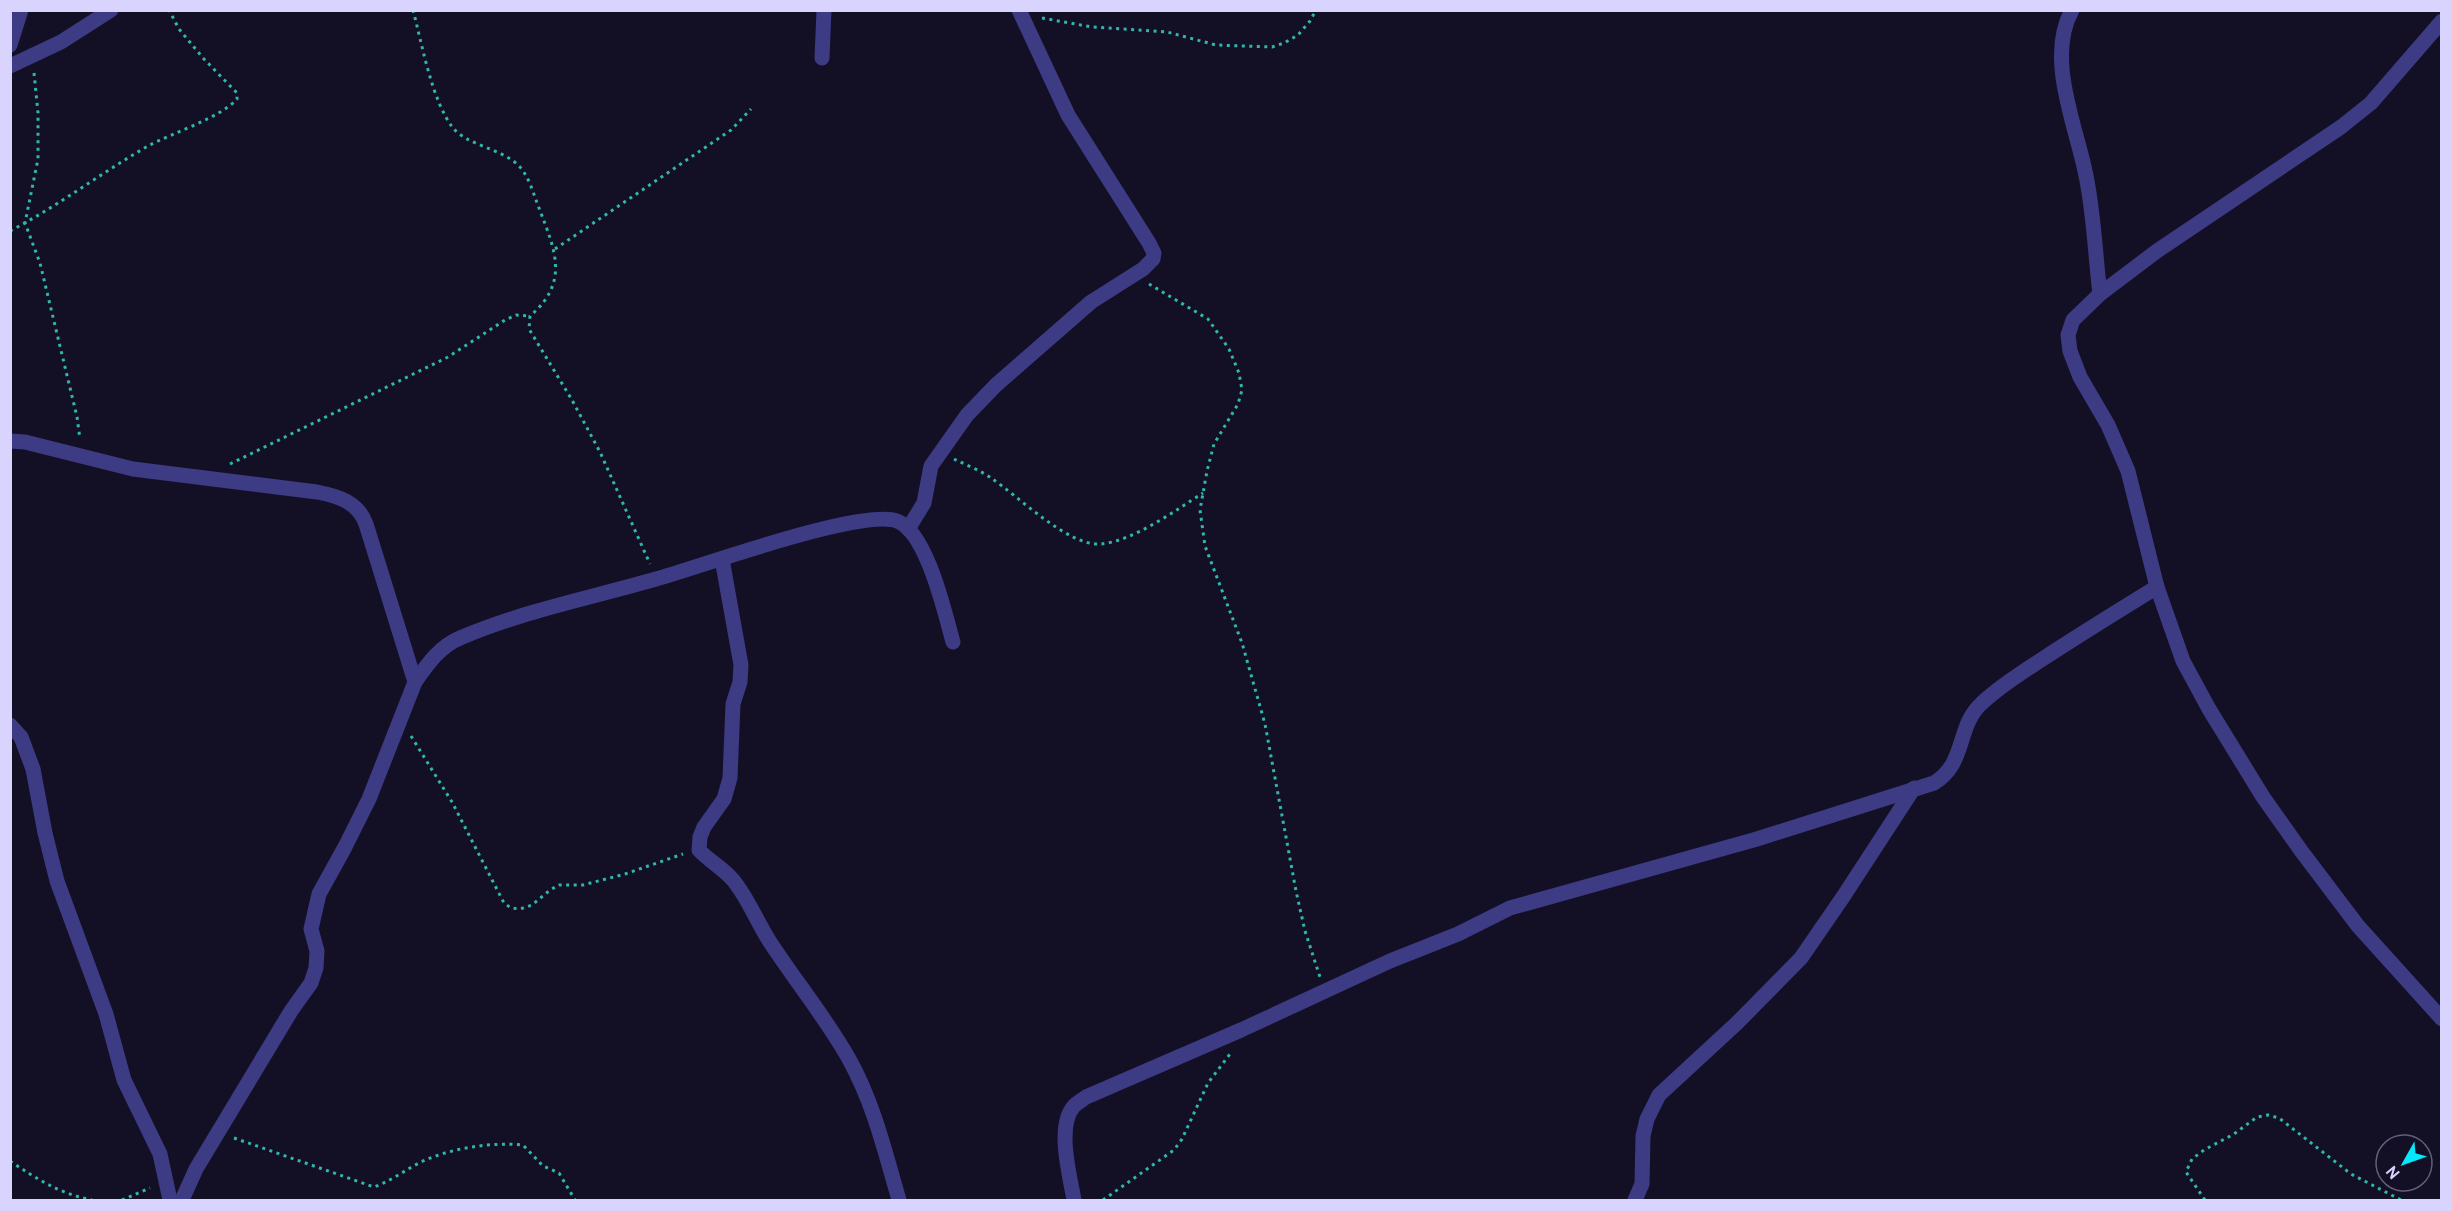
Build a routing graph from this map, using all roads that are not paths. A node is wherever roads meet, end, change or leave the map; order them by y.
1 (21, 10) edge
2 (111, 10) edge
3 (824, 10) edge
4 (2072, 10) edge
5 (1019, 12) edge
6 (2442, 21) edge
7 (10, 45) edge
8 (822, 58) dead end
9 (10, 66) edge
10 (2100, 294) junction
11 (10, 441) edge
12 (908, 529) junction
13 (722, 559) junction
14 (2157, 587) junction
15 (953, 642) dead end
16 (415, 682) junction
17 (10, 725) edge
18 (1914, 788) junction
19 (2442, 1019) edge
20 (170, 1200) edge
21 (182, 1200) edge
22 (899, 1200) edge
23 (1074, 1200) edge
24 (1635, 1200) edge

1 - 7 street
2 - 9 street
3 - 8 street
4 - 10 street
5 - 12 street
6 - 10 street
10 - 14 street
11 - 16 street
12 - 13 street
12 - 15 street
13 - 16 street
13 - 22 street
14 - 18 street
14 - 19 street
16 - 21 street
17 - 20 street
18 - 23 street
18 - 24 street

